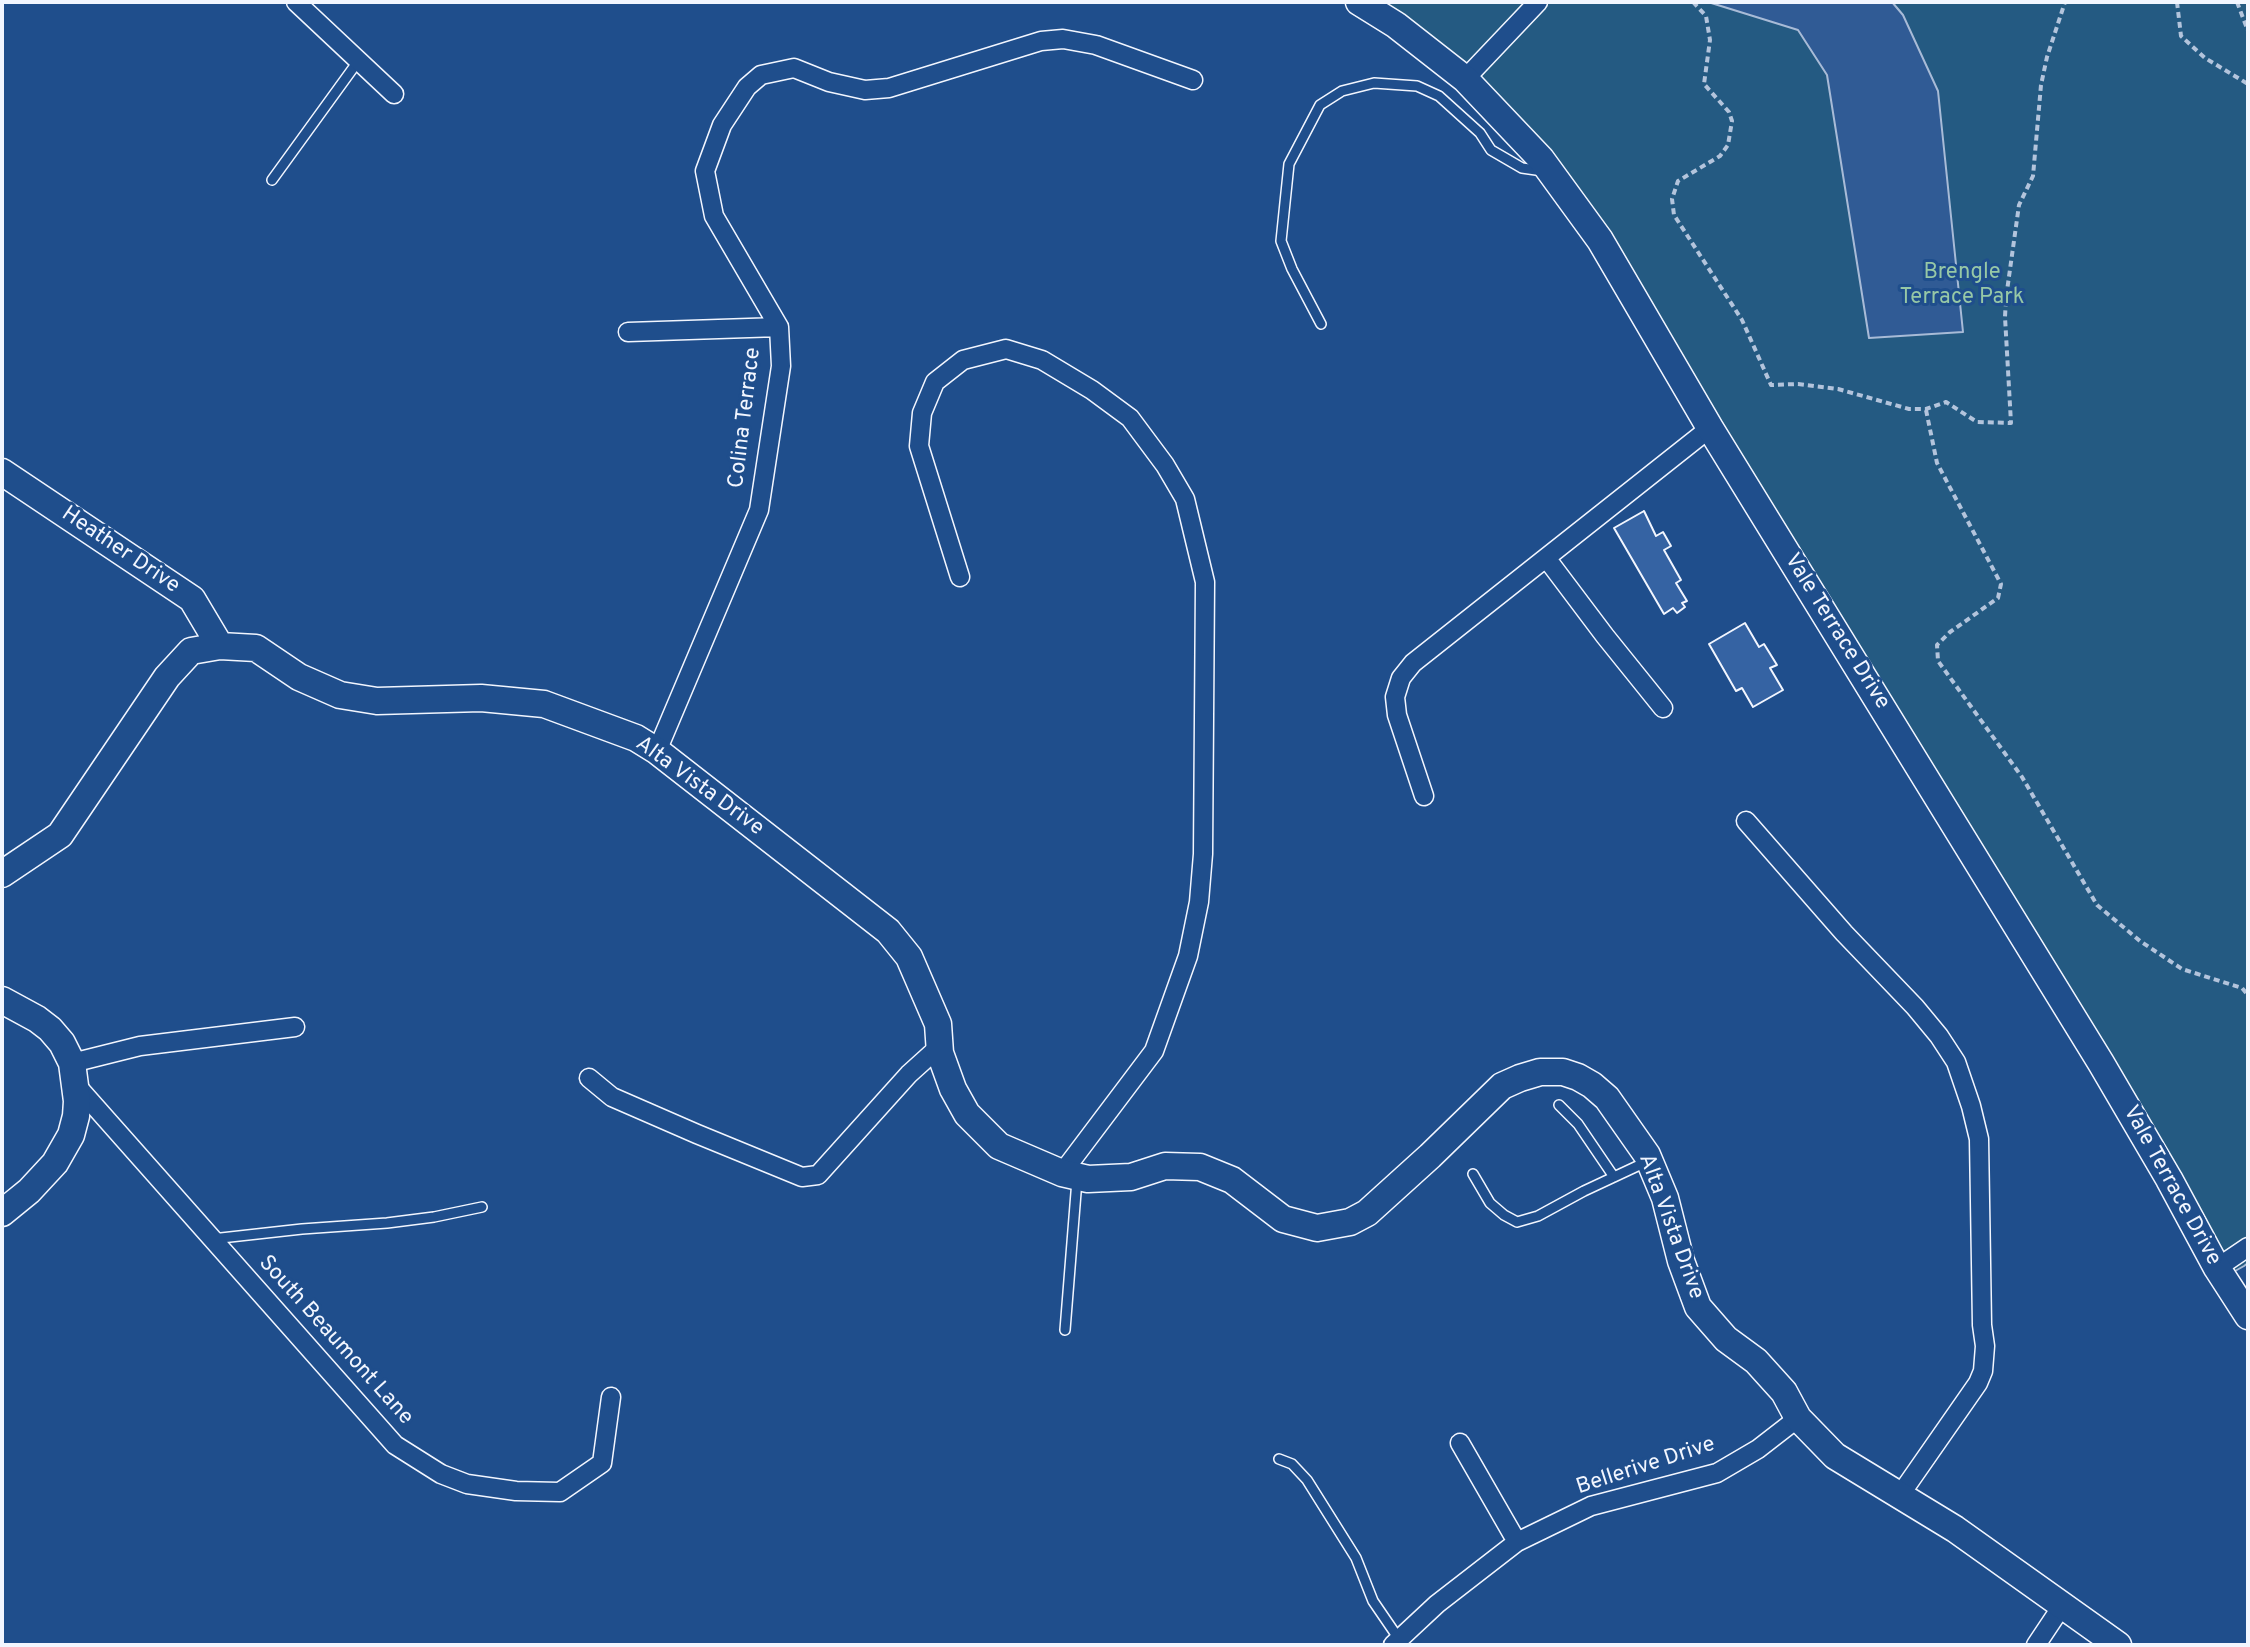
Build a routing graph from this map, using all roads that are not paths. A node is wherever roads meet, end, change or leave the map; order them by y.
1 (296, 2) edge
2 (1359, 2) edge
3 (1538, 2) edge
4 (359, 60) junction
5 (1465, 79) junction
6 (1193, 80) dead end
7 (394, 94) dead end
8 (1550, 173) junction
9 (272, 180) dead end
10 (1321, 324) dead end
11 (779, 327) junction
12 (628, 332) dead end
13 (1710, 428) junction
14 (2, 472) edge
15 (1547, 559) junction
16 (960, 577) dead end
17 (220, 646) junction
18 (1663, 708) dead end
19 (657, 751) junction
20 (1424, 796) dead end
21 (1746, 821) dead end
22 (2, 874) edge
23 (2, 1000) edge
24 (295, 1027) dead end
25 (940, 1046) junction
26 (74, 1074) junction
27 (589, 1078) dead end
28 (1559, 1105) dead end
29 (1649, 1160) junction
30 (1473, 1174) dead end
31 (1070, 1175) junction
32 (1614, 1177) junction
33 (482, 1207) dead end
34 (2, 1213) edge
35 (212, 1239) junction
36 (2248, 1247) edge
37 (2217, 1268) junction
38 (2248, 1316) edge
39 (1065, 1330) dead end
40 (611, 1397) dead end
41 (1798, 1418) junction
42 (1460, 1443) dead end
43 (1279, 1459) dead end
44 (1900, 1495) junction
45 (1517, 1542) junction
46 (2062, 1606) junction
47 (1396, 1642) edge
48 (2036, 1645) edge
49 (2118, 1645) edge

1 - 4 street
2 - 5 street, Vale Terrace Drive
3 - 5 street
4 - 7 street
4 - 9 lane
5 - 8 street, Vale Terrace Drive
6 - 11 street, Colina Terrace
8 - 10 lane
8 - 13 street, Vale Terrace Drive
11 - 12 street
11 - 19 street, Colina Terrace
13 - 15 street
13 - 37 street, Vale Terrace Drive
14 - 17 street, Heather Drive
15 - 18 street
15 - 20 street
16 - 31 street
17 - 19 street, Alta Vista Drive
17 - 22 street, Alta Vista Drive
19 - 25 street, Alta Vista Drive
21 - 44 street
23 - 26 street
24 - 26 street
25 - 27 street
25 - 31 street, Alta Vista Drive
26 - 34 street
26 - 35 street, South Beaumont Lane
28 - 32 lane
29 - 31 street, Alta Vista Drive
29 - 32 lane
29 - 41 street, Alta Vista Drive
30 - 32 lane
31 - 39 lane
33 - 35 lane
35 - 40 street, South Beaumont Lane
36 - 37 street
37 - 38 street, Vale Terrace Drive
41 - 44 street, Alta Vista Drive
41 - 45 street, Bellerive Drive
42 - 45 street
43 - 47 lane
44 - 46 street, Alta Vista Drive
45 - 47 street, Bellerive Drive
46 - 48 street
46 - 49 street, Alta Vista Drive

